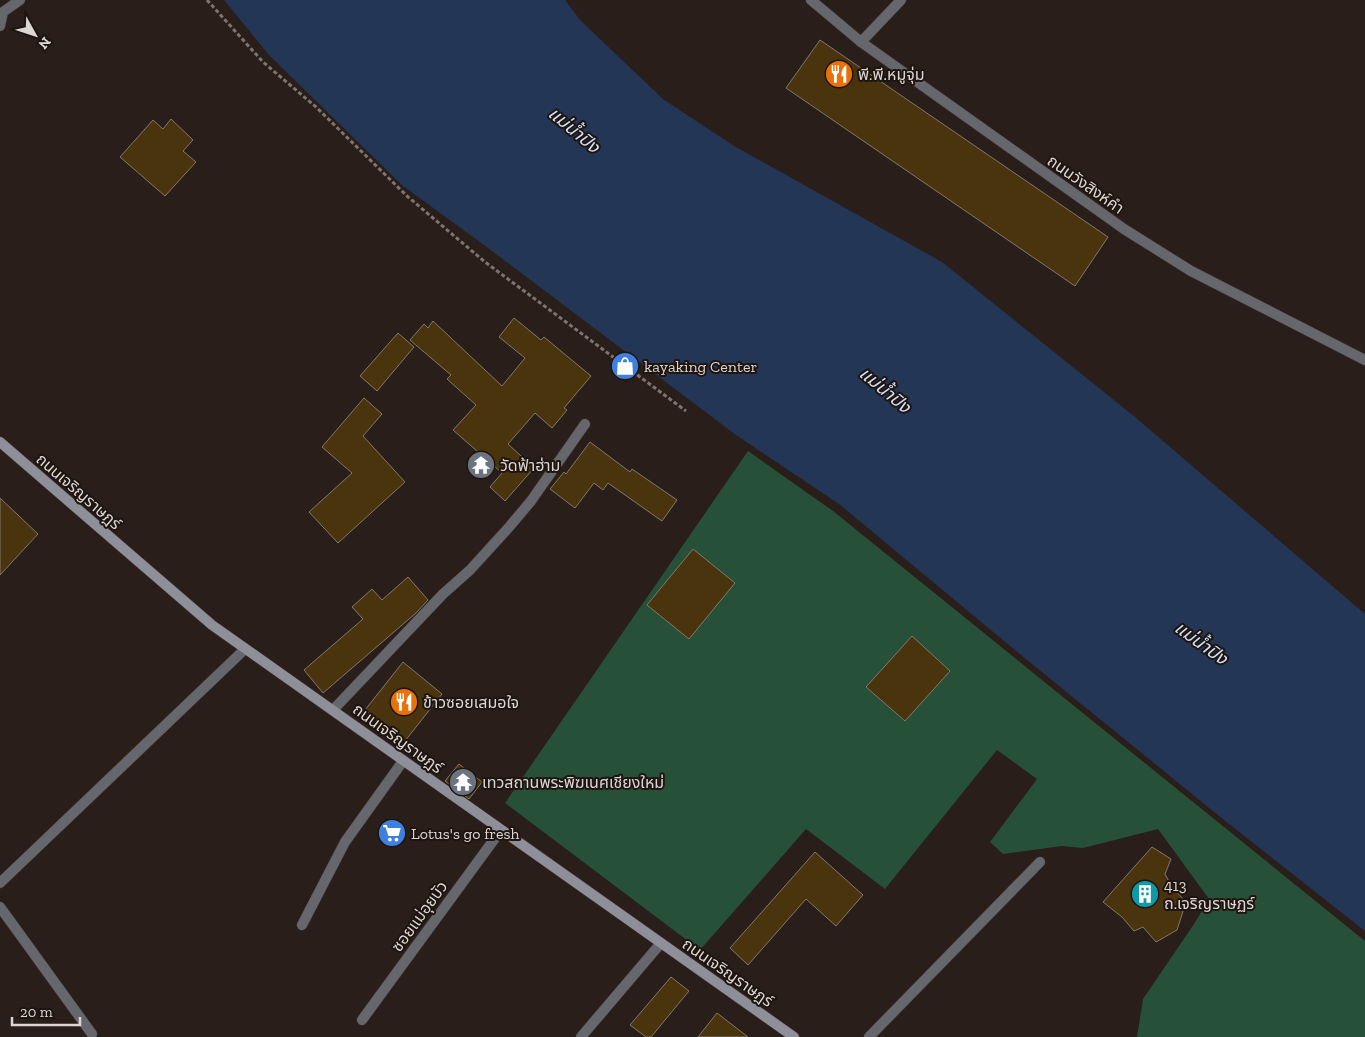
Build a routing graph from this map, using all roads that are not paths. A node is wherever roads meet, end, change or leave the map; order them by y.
1 (20, 0) edge
2 (811, 0) edge
3 (901, 0) edge
4 (0, 26) edge
5 (860, 42) junction
6 (1365, 360) edge
7 (585, 424) dead end
8 (0, 442) edge
9 (245, 649) junction
10 (333, 710) junction
11 (403, 761) junction
12 (501, 830) junction
13 (1040, 862) dead end
14 (0, 883) edge
15 (0, 908) edge
16 (302, 926) dead end
17 (661, 943) junction
18 (362, 1020) dead end
19 (92, 1034) dead end
20 (581, 1037) edge
21 (794, 1037) edge
22 (870, 1037) edge

1 - 4 street
2 - 5 street, ถนนวังสิงห์คำ
3 - 5 street
5 - 6 street, ถนนวังสิงห์คำ
7 - 10 street
8 - 9 main road, ถนนเจริญราษฎร์
9 - 10 main road, ถนนเจริญราษฎร์
9 - 14 street
10 - 11 main road, ถนนเจริญราษฎร์
11 - 12 main road, ถนนเจริญราษฎร์
11 - 16 street
12 - 17 main road, ถนนเจริญราษฎร์
12 - 18 street, ซอยแม่อุยบัว
13 - 22 street
15 - 19 street
17 - 20 street
17 - 21 main road, ถนนเจริญราษฎร์

